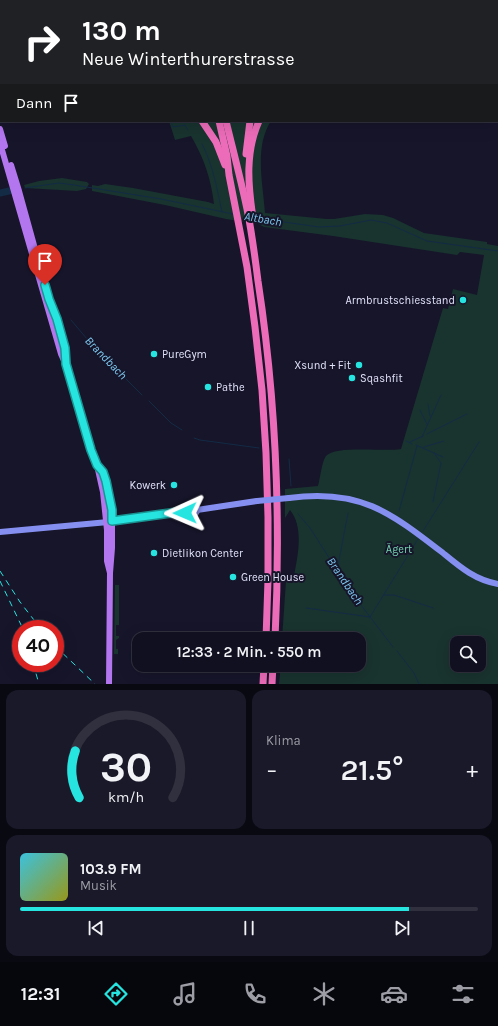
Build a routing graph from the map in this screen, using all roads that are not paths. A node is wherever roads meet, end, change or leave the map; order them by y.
1 (202, 122) edge
2 (219, 122) edge
3 (226, 122) edge
4 (250, 122) edge
5 (259, 122) edge
6 (0, 129) edge
7 (0, 143) edge
8 (229, 175) junction
9 (19, 201) junction
10 (247, 210) junction
11 (261, 299) junction
12 (109, 521) junction
13 (0, 532) edge
14 (498, 584) edge
15 (266, 632) edge
16 (275, 632) edge
17 (264, 672) edge
18 (273, 672) edge
19 (109, 684) edge
20 (263, 684) edge
21 (272, 684) edge

1 - 8 highway
2 - 8 highway
3 - 10 highway
4 - 10 highway
5 - 11 highway
6 - 9 main road
7 - 9 main road
8 - 15 highway
9 - 12 main road
10 - 11 highway
11 - 16 highway
12 - 13 street
12 - 14 street, bridge
12 - 19 main road
17 - 20 highway
18 - 21 highway

